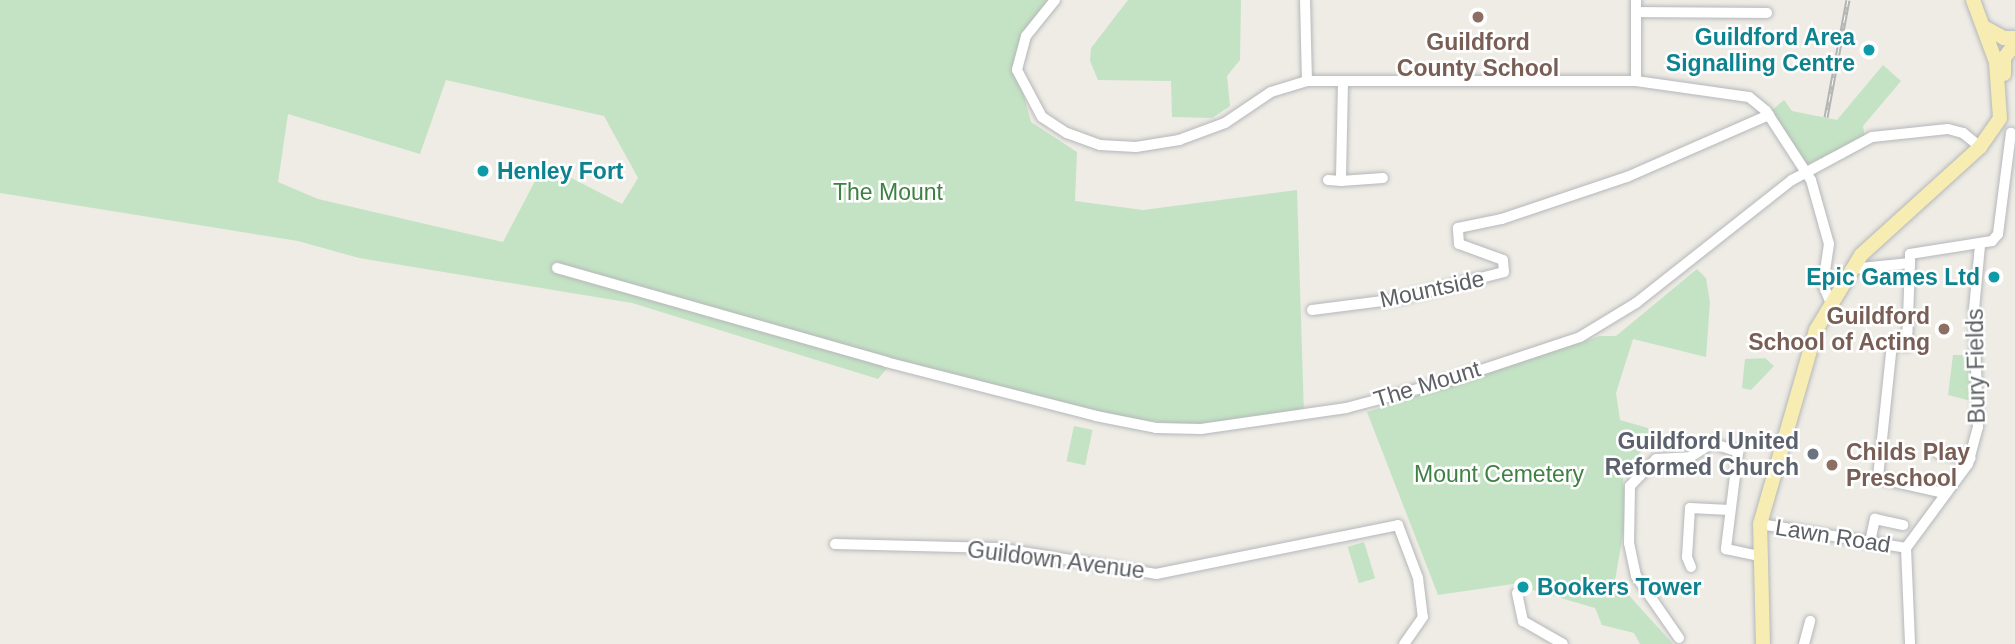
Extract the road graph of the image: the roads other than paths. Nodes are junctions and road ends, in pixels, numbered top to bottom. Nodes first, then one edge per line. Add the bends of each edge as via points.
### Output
1 (1055, 0) edge
2 (1305, 0) edge
3 (1636, 0) edge
4 (1973, 0) edge
5 (1636, 12) junction
6 (1767, 13) dead end
7 (1984, 27) junction
8 (2015, 38) edge
9 (2015, 44) edge
10 (1307, 81) junction
11 (1636, 81) junction
12 (1343, 82) junction
13 (1769, 115) junction
14 (1998, 124) junction
15 (2013, 133) edge
16 (1980, 147) junction
17 (1804, 172) junction
18 (1382, 178) dead end
19 (1328, 180) dead end
20 (1341, 181) junction
21 (1980, 246) junction
22 (1910, 258) junction
23 (557, 268) dead end
24 (1851, 269) junction
25 (1830, 301) junction
26 (1312, 310) dead end
27 (1938, 453) dead end
28 (1970, 458) junction
29 (1944, 494) junction
30 (1730, 510) junction
31 (1760, 524) junction
32 (1903, 525) dead end
33 (1870, 542) junction
34 (835, 544) dead end
35 (1906, 548) junction
36 (1758, 556) junction
37 (1691, 567) dead end
38 (1517, 593) dead end
39 (1811, 621) dead end
40 (1679, 638) dead end
41 (1404, 644) edge
42 (1563, 644) edge
43 (1763, 644) edge
44 (1804, 644) edge
45 (1910, 644) edge

1 - 10 street via 1026,36 1017,70 1042,117 1067,133 1100,145 1136,147 1179,140 1225,123 1271,92
2 - 10 street
3 - 5 street
4 - 7 main road
5 - 6 street
5 - 11 street
7 - 8 main road via 2004,38
7 - 14 main road via 1998,68
9 - 14 main road via 2004,58 2005,101
10 - 12 street
11 - 12 street
11 - 13 street via 1749,97
12 - 20 street
13 - 17 street
13 - 26 street, Mountside via 1627,177 1502,219 1458,228 1459,244 1503,260 1504,272 1410,296
14 - 15 street
14 - 16 main road
15 - 21 street via 1998,234
16 - 17 street, The Mount via 1954,130 1892,132 1872,137
16 - 24 main road via 1874,242
17 - 23 street, The Mount via 1636,303 1580,337 1434,385 1346,408 1201,429 1156,428 1083,413
17 - 25 street via 1811,180 1829,244 1823,284
18 - 20 street
19 - 20 street
21 - 22 street
21 - 28 street, Bury Fields via 1974,309 1979,427
22 - 24 street
22 - 29 street via 1907,346 1892,344 1878,478
24 - 25 main road
25 - 31 main road via 1816,330 1784,431
27 - 28 street
28 - 29 street, Bury Fields
29 - 35 street, Bury Fields
30 - 36 street via 1726,550
30 - 37 street via 1690,508
30 - 40 street via 1738,452 1712,443 1690,457 1656,459 1630,486 1629,543 1636,576
31 - 33 street, Lawn Road
31 - 36 main road
32 - 33 street via 1875,519
33 - 35 street, Lawn Road
34 - 41 street, Guildown Avenue via 998,548 1156,574 1398,525 1418,578 1423,617
35 - 45 street
36 - 43 main road
38 - 42 street via 1523,621
39 - 44 street

